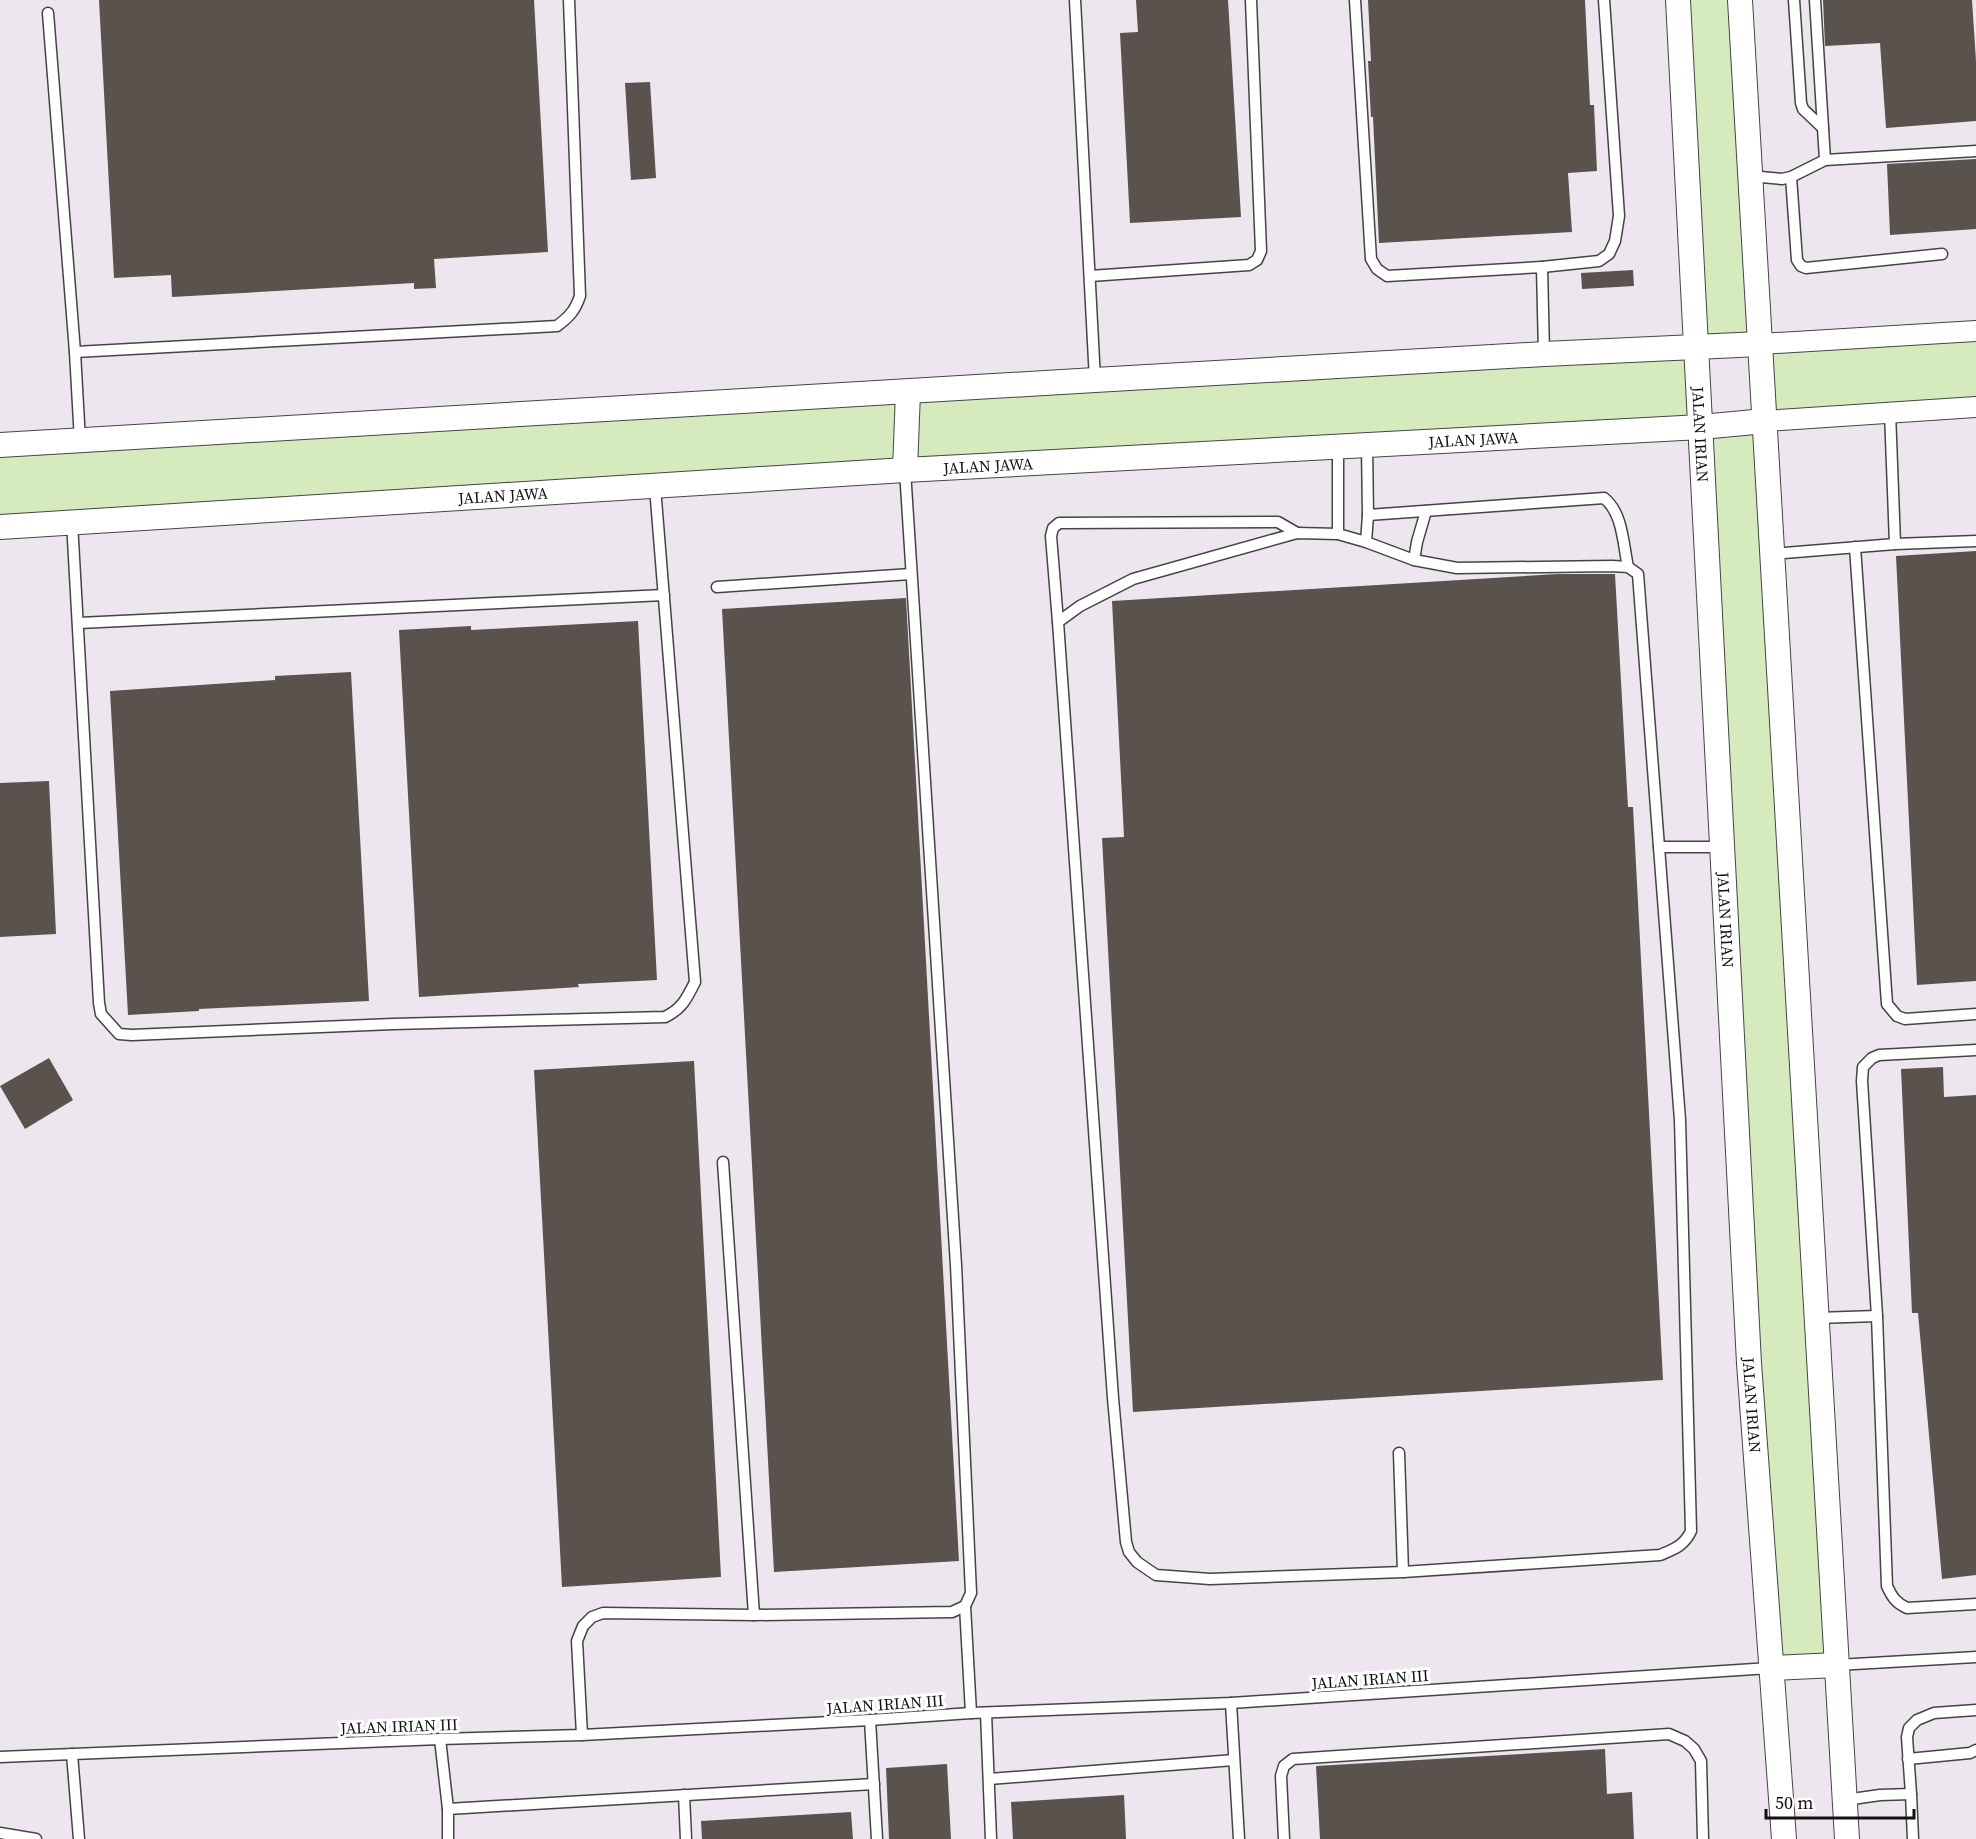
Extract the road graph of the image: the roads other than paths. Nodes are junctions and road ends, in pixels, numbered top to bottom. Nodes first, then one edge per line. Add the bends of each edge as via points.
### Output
1 (569, 0) edge
2 (1075, 0) edge
3 (1251, 0) edge
4 (1355, 0) edge
5 (1604, 0) edge
6 (1678, 0) edge
7 (1740, 0) edge
8 (1794, 0) edge
9 (1815, 0) edge
10 (48, 13) dead end
11 (1822, 128) junction
12 (1976, 151) edge
13 (1825, 160) junction
14 (1750, 176) junction
15 (1791, 177) junction
16 (1942, 254) dead end
17 (1542, 267) junction
18 (1090, 276) junction
19 (1976, 331) edge
20 (1760, 344) junction
21 (1697, 347) junction
22 (75, 352) junction
23 (1544, 354) junction
24 (1095, 380) junction
25 (908, 392) junction
26 (1976, 407) edge
27 (1890, 412) junction
28 (1765, 421) junction
29 (1701, 427) junction
30 (80, 442) junction
31 (1367, 445) junction
32 (0, 446) edge
33 (1338, 447) junction
34 (905, 471) junction
35 (655, 487) junction
36 (1426, 511) junction
37 (1368, 515) junction
38 (72, 522) junction
39 (0, 527) edge
40 (1298, 534) junction
41 (1338, 534) junction
42 (1976, 540) edge
43 (1366, 542) junction
44 (1895, 544) junction
45 (1855, 547) junction
46 (1772, 554) junction
47 (1414, 560) junction
48 (1628, 567) junction
49 (911, 574) junction
50 (717, 587) dead end
51 (664, 595) junction
52 (1058, 622) junction
53 (79, 623) junction
54 (1659, 847) junction
55 (1724, 847) junction
56 (1976, 1014) edge
57 (1976, 1050) edge
58 (723, 1162) dead end
59 (1877, 1316) junction
60 (1817, 1318) junction
61 (1399, 1453) dead end
62 (1403, 1572) junction
63 (1976, 1604) edge
64 (965, 1606) junction
65 (754, 1615) junction
66 (1976, 1657) edge
67 (1837, 1665) junction
68 (1770, 1668) junction
69 (1231, 1703) junction
70 (1976, 1710) edge
71 (971, 1713) junction
72 (986, 1713) junction
73 (870, 1720) junction
74 (582, 1735) junction
75 (440, 1739) junction
76 (1976, 1750) edge
77 (72, 1754) junction
78 (0, 1757) edge
79 (1908, 1759) junction
80 (1234, 1760) junction
81 (989, 1779) junction
82 (873, 1784) junction
83 (1911, 1794) junction
84 (684, 1795) junction
85 (1845, 1800) junction
86 (448, 1809) junction
87 (0, 1833) edge
88 (36, 1839) edge
89 (79, 1839) edge
90 (448, 1839) edge
91 (686, 1839) edge
92 (877, 1839) edge
93 (991, 1839) edge
94 (1239, 1839) edge
95 (1284, 1839) edge
96 (1703, 1839) edge
97 (1784, 1839) edge
98 (1847, 1839) edge
99 (1913, 1839) edge

1 - 22 lane via 580,296 569,318 557,326
2 - 18 lane
3 - 18 lane via 1261,251 1257,260 1249,265
4 - 17 lane via 1371,259 1377,269 1387,276
5 - 17 lane via 1619,216 1615,242 1609,254 1599,261
6 - 21 street, JALAN IRIAN
7 - 14 street
8 - 11 lane via 1801,103
9 - 11 lane
10 - 22 lane
11 - 13 lane
12 - 13 lane
13 - 15 lane
14 - 15 lane
14 - 20 street
15 - 16 lane via 1797,260 1801,266
17 - 23 lane
18 - 24 lane
19 - 20 street
20 - 21 street
20 - 28 street
21 - 23 street
21 - 29 street, JALAN IRIAN
22 - 30 lane
23 - 24 street
24 - 25 street
25 - 30 street
25 - 34 street
26 - 27 street, JALAN JAWA
27 - 28 street, JALAN JAWA
27 - 44 lane
28 - 29 street, JALAN JAWA
28 - 46 street
29 - 31 street, JALAN JAWA
29 - 55 street, JALAN IRIAN
30 - 32 street
31 - 33 street, JALAN JAWA
31 - 37 lane
33 - 34 street, JALAN JAWA
33 - 41 lane
34 - 35 street, JALAN JAWA
34 - 49 lane
35 - 38 street, JALAN JAWA
35 - 51 lane
36 - 37 lane
36 - 47 lane
36 - 48 lane via 1604,498 1617,513
37 - 43 lane
38 - 39 street, JALAN JAWA
38 - 53 lane
40 - 41 lane
40 - 52 lane via 1133,579
40 - 52 lane via 1278,522 1059,524 1051,536
41 - 43 lane
42 - 44 lane
43 - 47 lane
44 - 45 lane
45 - 46 lane
45 - 56 lane via 1887,1004 1897,1016 1905,1018
46 - 60 street
47 - 48 lane via 1457,568
48 - 54 lane via 1638,574
49 - 50 lane
49 - 64 lane via 956,1265 971,1593
51 - 53 lane
51 - 53 lane via 695,982 685,1003 665,1017 119,1034 101,1014 99,1003
52 - 62 lane via 1113,1398 1129,1552 1137,1563 1156,1575 1210,1579
54 - 55 lane
54 - 62 lane via 1680,1120 1691,1531 1677,1548 1660,1555
55 - 68 street, JALAN IRIAN via 1749,1363
57 - 59 lane via 1879,1055 1863,1067
58 - 65 lane
59 - 60 lane
59 - 63 lane via 1887,1586 1894,1599 1907,1608
60 - 67 street
61 - 62 lane
64 - 65 lane via 952,1612
64 - 71 lane
65 - 74 lane via 603,1613 592,1617 582,1626 577,1641
66 - 67 lane
67 - 68 street
67 - 85 street
68 - 69 lane, JALAN IRIAN III
68 - 97 street, JALAN IRIAN
69 - 72 lane, JALAN IRIAN III
69 - 80 lane
70 - 79 lane via 1934,1713 1917,1719 1909,1728
71 - 72 lane, JALAN IRIAN III
71 - 73 lane, JALAN IRIAN III
72 - 81 lane
73 - 74 lane, JALAN IRIAN III
73 - 82 lane
74 - 75 lane, JALAN IRIAN III
75 - 77 lane, JALAN IRIAN III
75 - 86 lane
76 - 79 lane
77 - 78 lane, JALAN IRIAN III
77 - 89 lane
79 - 83 lane
80 - 81 lane
80 - 94 lane
81 - 93 lane
82 - 84 lane
82 - 92 lane
83 - 85 lane
83 - 99 lane
84 - 86 lane
84 - 91 lane
85 - 98 street
86 - 90 lane
87 - 88 lane
95 - 96 lane via 1281,1776 1284,1766 1293,1759 1669,1734 1685,1741 1701,1761

